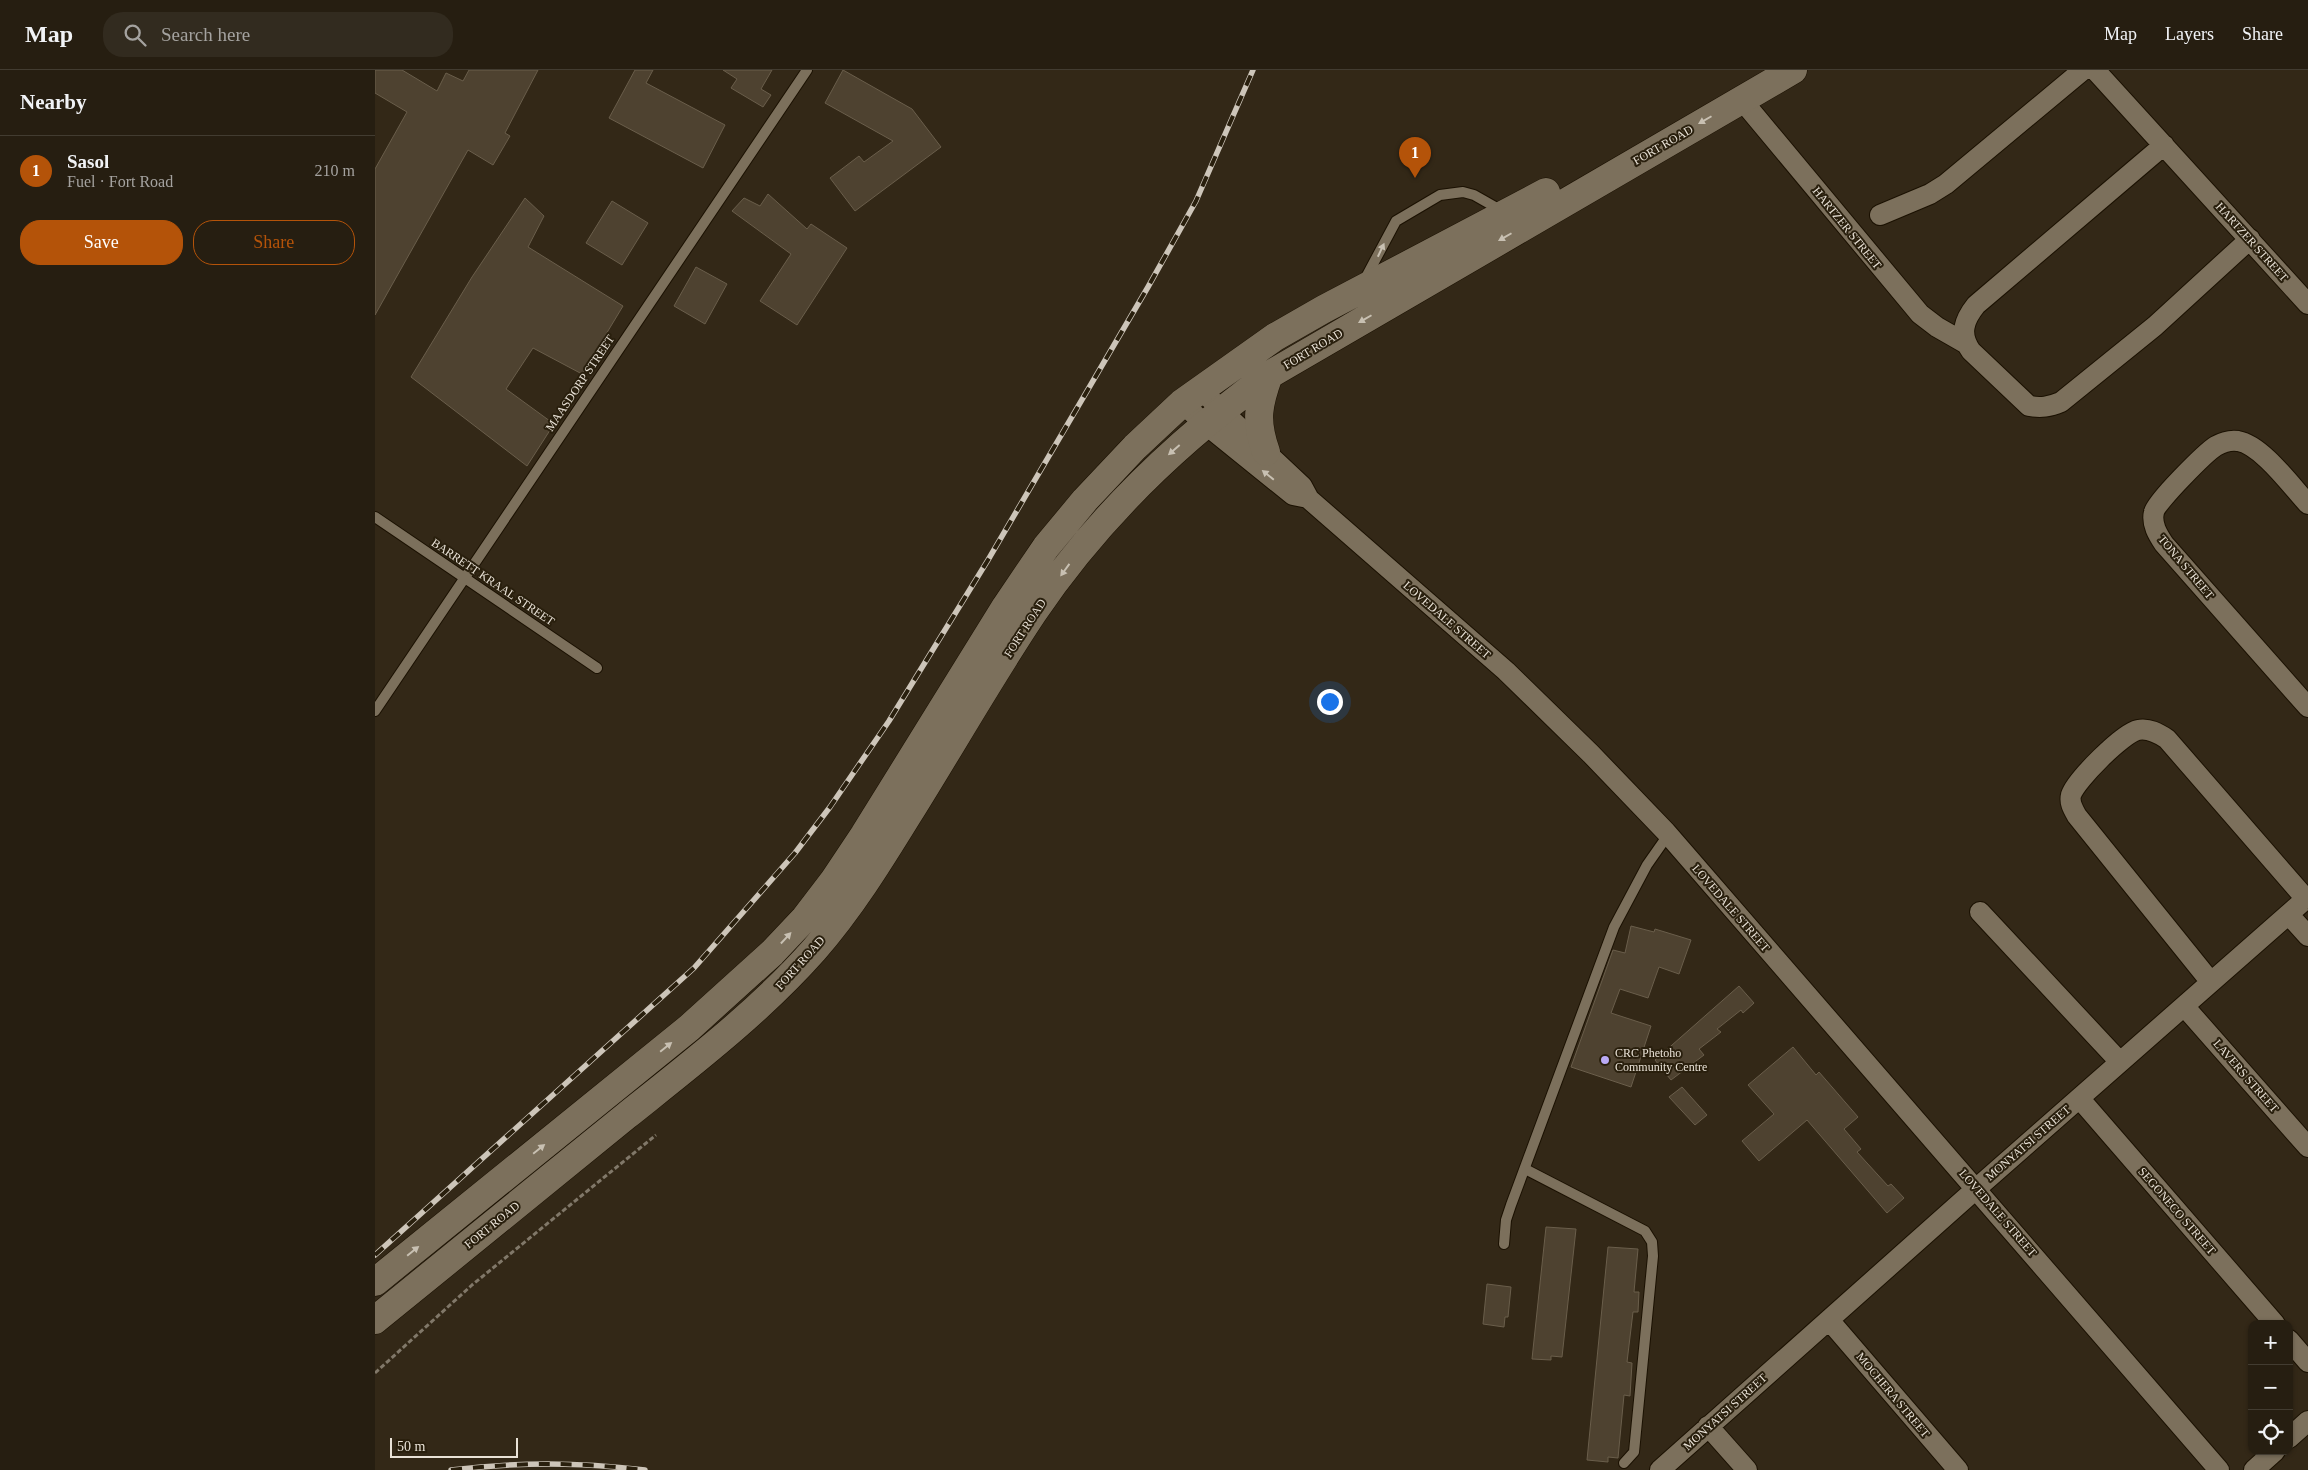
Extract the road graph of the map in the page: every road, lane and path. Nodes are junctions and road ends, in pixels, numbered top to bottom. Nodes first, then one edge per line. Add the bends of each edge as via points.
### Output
1 (807, 70) edge
2 (1757, 70) edge
3 (1793, 70) edge
4 (2083, 70) edge
5 (2095, 70) edge
6 (1741, 99) junction
7 (2164, 145) junction
8 (1507, 214) junction
9 (1880, 215) dead end
10 (2250, 239) junction
11 (1356, 292) junction
12 (2308, 304) edge
13 (1965, 343) junction
14 (1269, 375) junction
15 (1191, 395) junction
16 (1213, 417) junction
17 (1266, 452) junction
18 (1309, 499) junction
19 (2308, 504) edge
20 (375, 517) edge
21 (464, 576) junction
22 (597, 668) dead end
23 (2308, 707) edge
24 (375, 711) edge
25 (1668, 835) junction
26 (2307, 898) edge
27 (1980, 912) dead end
28 (2289, 915) junction
29 (2308, 936) edge
30 (2211, 982) junction
31 (728, 994) junction
32 (2184, 1006) junction
33 (746, 1018) junction
34 (2120, 1062) junction
35 (2080, 1099) junction
36 (656, 1135) dead end
37 (2308, 1147) edge
38 (1525, 1170) junction
39 (1977, 1188) junction
40 (1504, 1244) dead end
41 (375, 1282) edge
42 (375, 1320) edge
43 (1829, 1320) junction
44 (2272, 1320) edge
45 (2293, 1345) edge
46 (2308, 1362) edge
47 (375, 1373) edge
48 (2308, 1421) edge
49 (1708, 1426) junction
50 (2293, 1434) edge
51 (2271, 1455) edge
52 (1624, 1463) dead end
53 (1660, 1470) edge
54 (1747, 1470) edge
55 (1958, 1470) edge
56 (2219, 1470) edge
57 (2254, 1470) edge

1 - 21 lane, MAASDORP STREET
2 - 8 main road, FORT ROAD
3 - 6 main road, FORT ROAD
4 - 9 street via 1946,184
5 - 7 street, HARTZER STREET
6 - 13 street, HARTZER STREET via 1920,314
6 -> 14 main road, FORT ROAD
7 - 10 street, HARTZER STREET
7 - 13 street via 1976,305 1964,325
8 - 11 main road, FORT ROAD
11 -> 8 lane via 1396,221 1440,195 1463,192
10 - 12 street, HARTZER STREET
10 - 13 street, HARTZER STREET via 2155,326 2061,402 2040,408 2029,406
11 - 15 main road, FORT ROAD via 1275,337
14 - 16 main road, FORT ROAD
14 - 17 main road via 1260,399 1258,418
15 - 16 street, LOVEDALE STREET
31 -> 15 main road, FORT ROAD via 805,918 834,880 1046,547 1135,447
16 - 17 street, LOVEDALE STREET
18 -> 16 street via 1293,495
16 -> 33 main road, FORT ROAD via 1161,462 1072,560 1033,613 885,853 845,911 814,950
17 - 18 street, LOVEDALE STREET via 1302,486
18 - 25 street, LOVEDALE STREET via 1506,671
19 - 23 street, TONA STREET via 2260,452 2239,441 2228,441 2215,446 2162,498 2154,512 2154,523 2164,544
20 - 21 lane, BARRETT KRAAL STREET
21 - 22 lane, BARRETT KRAAL STREET
21 - 24 lane, MAASDORP STREET
25 - 38 lane via 1647,865 1614,927
25 - 39 street, LOVEDALE STREET
26 - 28 street, MONYATSI STREET
26 - 30 street via 2167,739 2151,730 2127,734 2078,783 2071,795 2071,805
27 - 34 street
28 - 29 street
28 - 30 street, MONYATSI STREET
30 - 32 street, MONYATSI STREET
31 - 33 main road
41 -> 31 main road, FORT ROAD
32 - 34 street, MONYATSI STREET
32 - 37 street, LAVERS STREET
33 - 42 main road, FORT ROAD
34 - 35 street, MONYATSI STREET
35 - 39 street, MONYATSI STREET
35 - 44 street, SEGONECO STREET
36 - 47 path via 472,1285
38 - 40 lane via 1507,1220
38 - 52 lane via 1645,1231 1652,1242 1634,1452
39 - 43 street, MONYATSI STREET
39 - 56 street, LOVEDALE STREET
43 - 49 street, MONYATSI STREET
43 - 55 street, MOCHERA STREET
45 - 46 street
48 - 50 street
49 - 53 street, MONYATSI STREET
49 - 54 street
51 - 57 street

